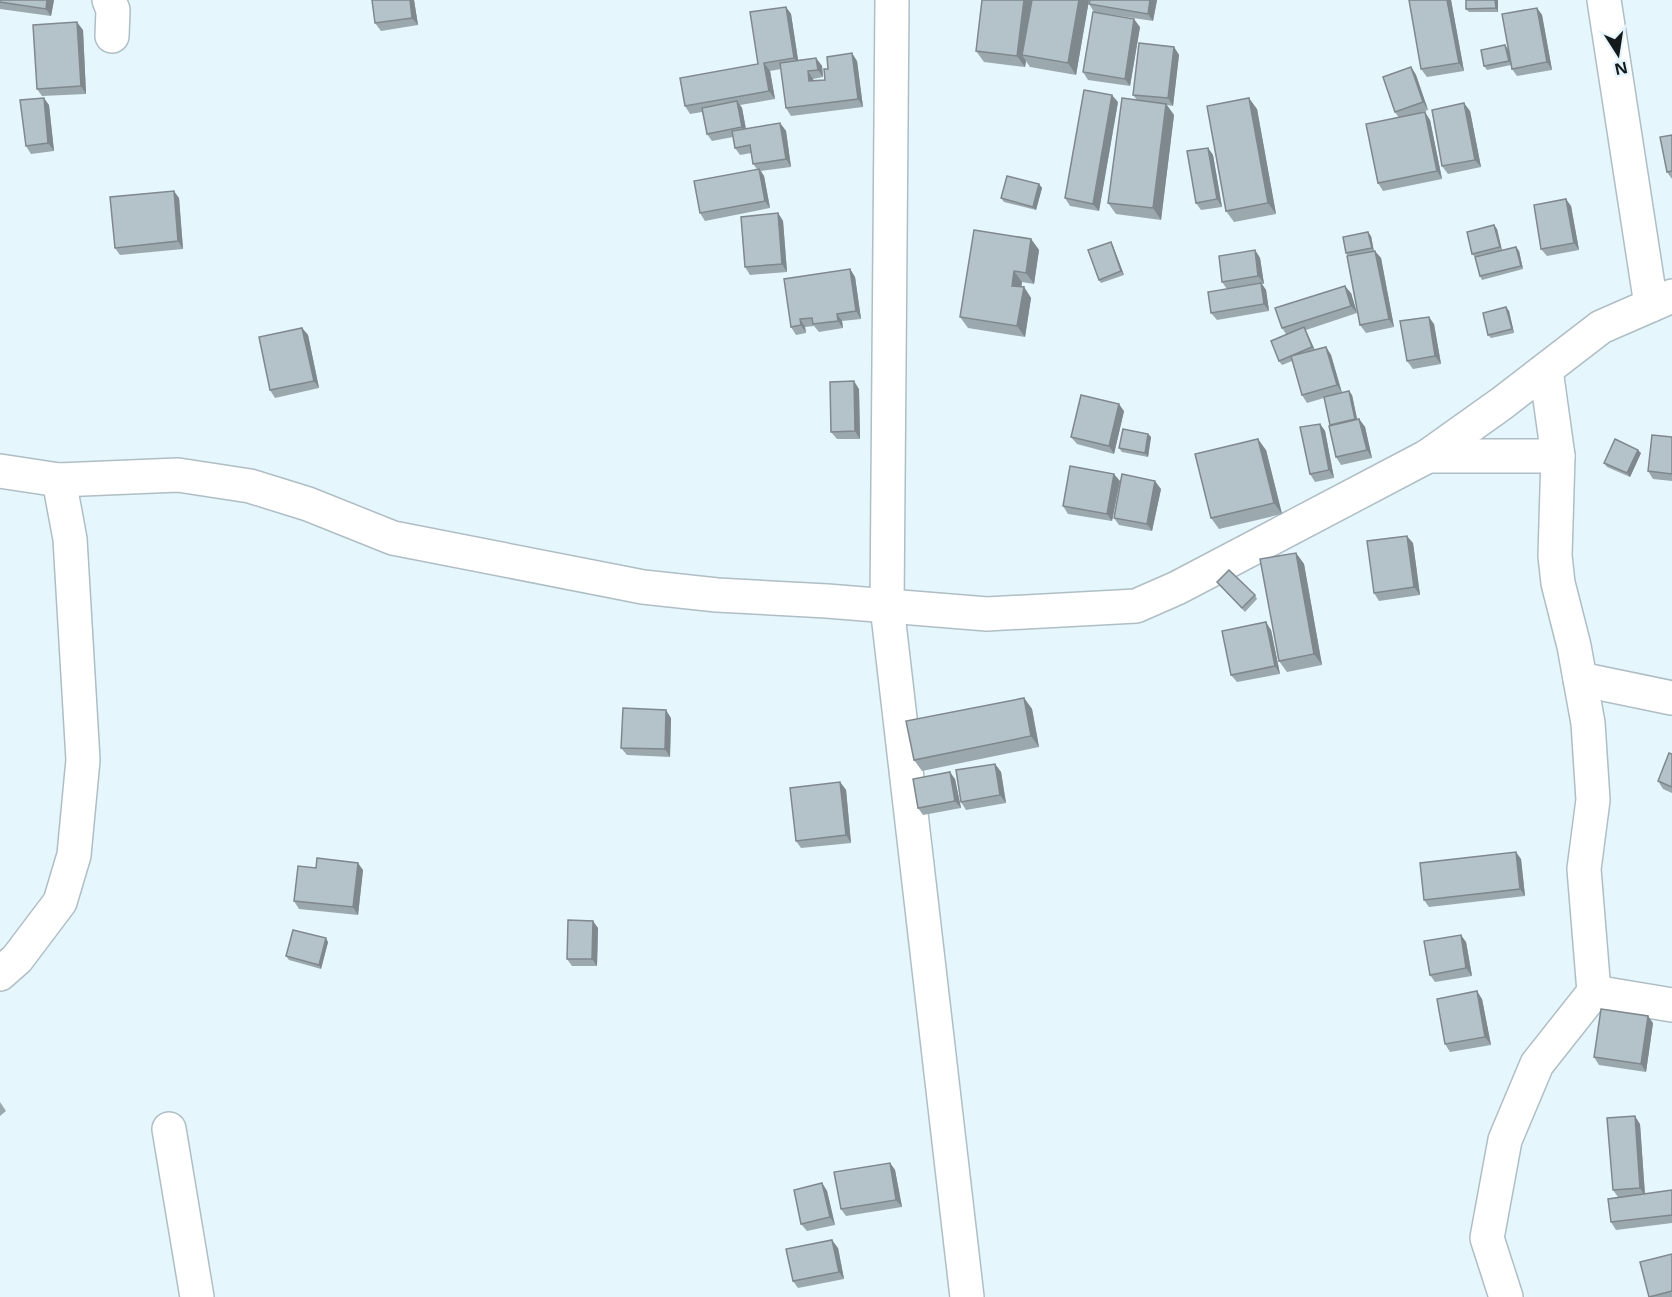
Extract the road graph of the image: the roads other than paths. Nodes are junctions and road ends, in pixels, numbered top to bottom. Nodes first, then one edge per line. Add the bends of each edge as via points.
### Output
1 (109, 0) edge
2 (892, 0) edge
3 (1604, 0) edge
4 (112, 36) dead end
5 (1661, 301) edge
6 (1546, 370) junction
7 (1428, 456) junction
8 (1558, 456) junction
9 (0, 471) edge
10 (59, 480) junction
11 (887, 606) junction
12 (1580, 679) junction
13 (1672, 698) edge
14 (0, 974) edge
15 (1594, 992) junction
16 (1672, 1005) edge
17 (169, 1129) dead end
18 (197, 1297) edge
19 (967, 1297) edge
20 (1506, 1297) edge

1 - 4 street via 113,10
2 - 11 street
3 - 5 street
5 - 6 street via 1601,327
6 - 7 street
6 - 8 street
7 - 8 street
7 - 11 street via 1136,606 987,614
8 - 12 street via 1558,583
9 - 10 street
10 - 11 street via 178,475 250,486 393,538 643,587
10 - 14 street via 70,539 83,760 74,855 60,902 17,959
11 - 19 street
12 - 13 street
12 - 15 street via 1588,723 1593,800 1584,869
15 - 16 street
15 - 20 street via 1537,1064 1505,1140 1487,1238
17 - 18 street

